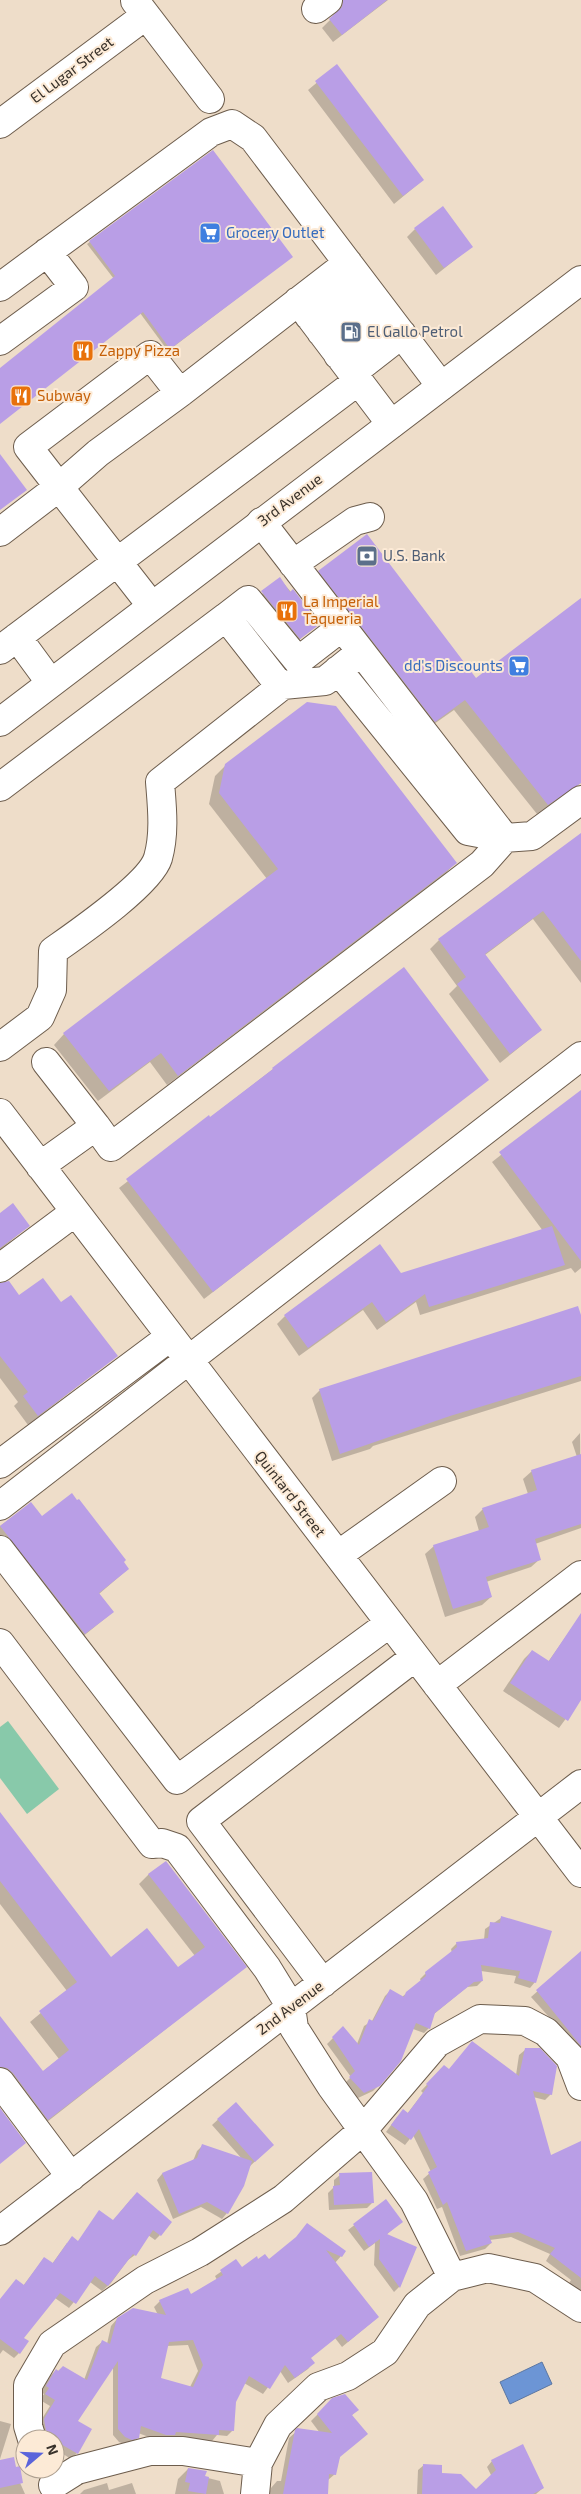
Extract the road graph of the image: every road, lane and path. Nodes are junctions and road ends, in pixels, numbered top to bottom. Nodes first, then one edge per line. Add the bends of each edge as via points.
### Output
1 (140, 8) edge
2 (210, 99) dead end
3 (0, 124) edge
4 (47, 252) junction
5 (360, 279) junction
6 (581, 280) edge
7 (0, 287) edge
8 (309, 317) junction
9 (400, 332) junction
10 (0, 341) edge
11 (352, 373) junction
12 (442, 386) junction
13 (180, 393) junction
14 (391, 424) junction
15 (59, 487) junction
16 (370, 517) dead end
17 (261, 522) junction
18 (0, 532) edge
19 (116, 562) junction
20 (293, 564) junction
21 (151, 606) junction
22 (226, 617) junction
23 (342, 627) junction
24 (8, 643) edge
25 (361, 652) junction
26 (338, 670) junction
27 (50, 682) junction
28 (280, 686) junction
29 (0, 722) edge
30 (0, 788) edge
31 (581, 800) edge
32 (505, 838) junction
33 (4, 1036) edge
34 (581, 1056) edge
35 (46, 1062) dead end
36 (0, 1113) edge
37 (96, 1126) junction
38 (40, 1166) junction
39 (79, 1217) junction
40 (6, 1272) edge
41 (170, 1337) junction
42 (187, 1361) junction
43 (0, 1464) edge
44 (442, 1481) dead end
45 (0, 1506) edge
46 (0, 1550) edge
47 (338, 1555) junction
48 (581, 1575) edge
49 (390, 1623) junction
50 (0, 1643) edge
51 (415, 1657) junction
52 (437, 1685) junction
53 (581, 1784) edge
54 (538, 1817) junction
55 (581, 1873) edge
56 (323, 1983) junction
57 (291, 2007) junction
58 (0, 2082) edge
59 (581, 2086) edge
60 (362, 2131) junction
61 (71, 2176) junction
62 (0, 2231) edge
63 (452, 2278) junction
64 (581, 2308) edge
65 (29, 2429) edge
66 (258, 2464) junction
67 (51, 2483) edge
68 (255, 2494) edge

1 - 2 street
1 - 3 street, El Lugar Street
4 - 5 street via 210,132 232,124 253,138
4 - 7 street
4 - 10 street via 74,287
5 - 8 street
5 - 8 street
5 - 9 street
6 - 12 street, 3rd Avenue
8 - 11 street
8 - 13 street
9 - 11 street
9 - 11 street
9 - 12 street
11 - 14 street
11 - 19 street
12 - 14 street, 3rd Avenue
13 - 15 street via 98,453
13 - 15 street via 150,355 28,447
14 - 17 street, 3rd Avenue
15 - 18 street
15 - 19 street
16 - 20 street via 355,521
17 - 20 street
17 - 21 street, 3rd Avenue
19 - 21 street
19 - 24 street
20 - 23 street
21 - 27 street, 3rd Avenue
22 - 23 street via 248,600 298,661
22 - 28 street
22 - 30 street
23 - 25 street
24 - 27 street
25 - 26 street
25 - 32 street
26 - 28 street via 325,681
26 - 32 street via 468,831
27 - 29 street, 3rd Avenue
28 - 33 street via 160,782 164,822 158,860 142,881 92,924 54,951 52,990 40,1016
31 - 32 street via 532,836
32 - 37 street via 482,864 111,1147
34 - 42 street
35 - 37 street
36 - 38 street, Quintard Street
37 - 38 street
38 - 39 street, Quintard Street
39 - 40 street
39 - 41 street, Quintard Street
41 - 42 street, Quintard Street
41 - 43 street
42 - 45 street
42 - 47 street, Quintard Street
44 - 47 street
46 - 49 street via 177,1780
47 - 49 street, Quintard Street
48 - 52 street
49 - 51 street, Quintard Street
50 - 57 street via 152,1844 162,1843 177,1848 267,1968
51 - 52 street, Quintard Street
51 - 56 street via 201,1821
52 - 54 street, Quintard Street
53 - 54 street, 2nd Avenue
54 - 55 street, Quintard Street
54 - 56 street, 2nd Avenue
56 - 57 street, 2nd Avenue
57 - 60 street via 294,2028
57 - 61 street, 2nd Avenue
58 - 61 street
59 - 60 street via 570,2057 546,2032 525,2021 480,2019 437,2043
60 - 63 street via 414,2201
60 - 65 street via 284,2199 200,2252 146,2280 52,2344 28,2385
61 - 62 street, 2nd Avenue
63 - 64 street via 488,2268 535,2278
63 - 66 street via 417,2305 385,2352 348,2376 318,2387 278,2425
66 - 67 street via 183,2451 150,2451 77,2470
66 - 68 street

